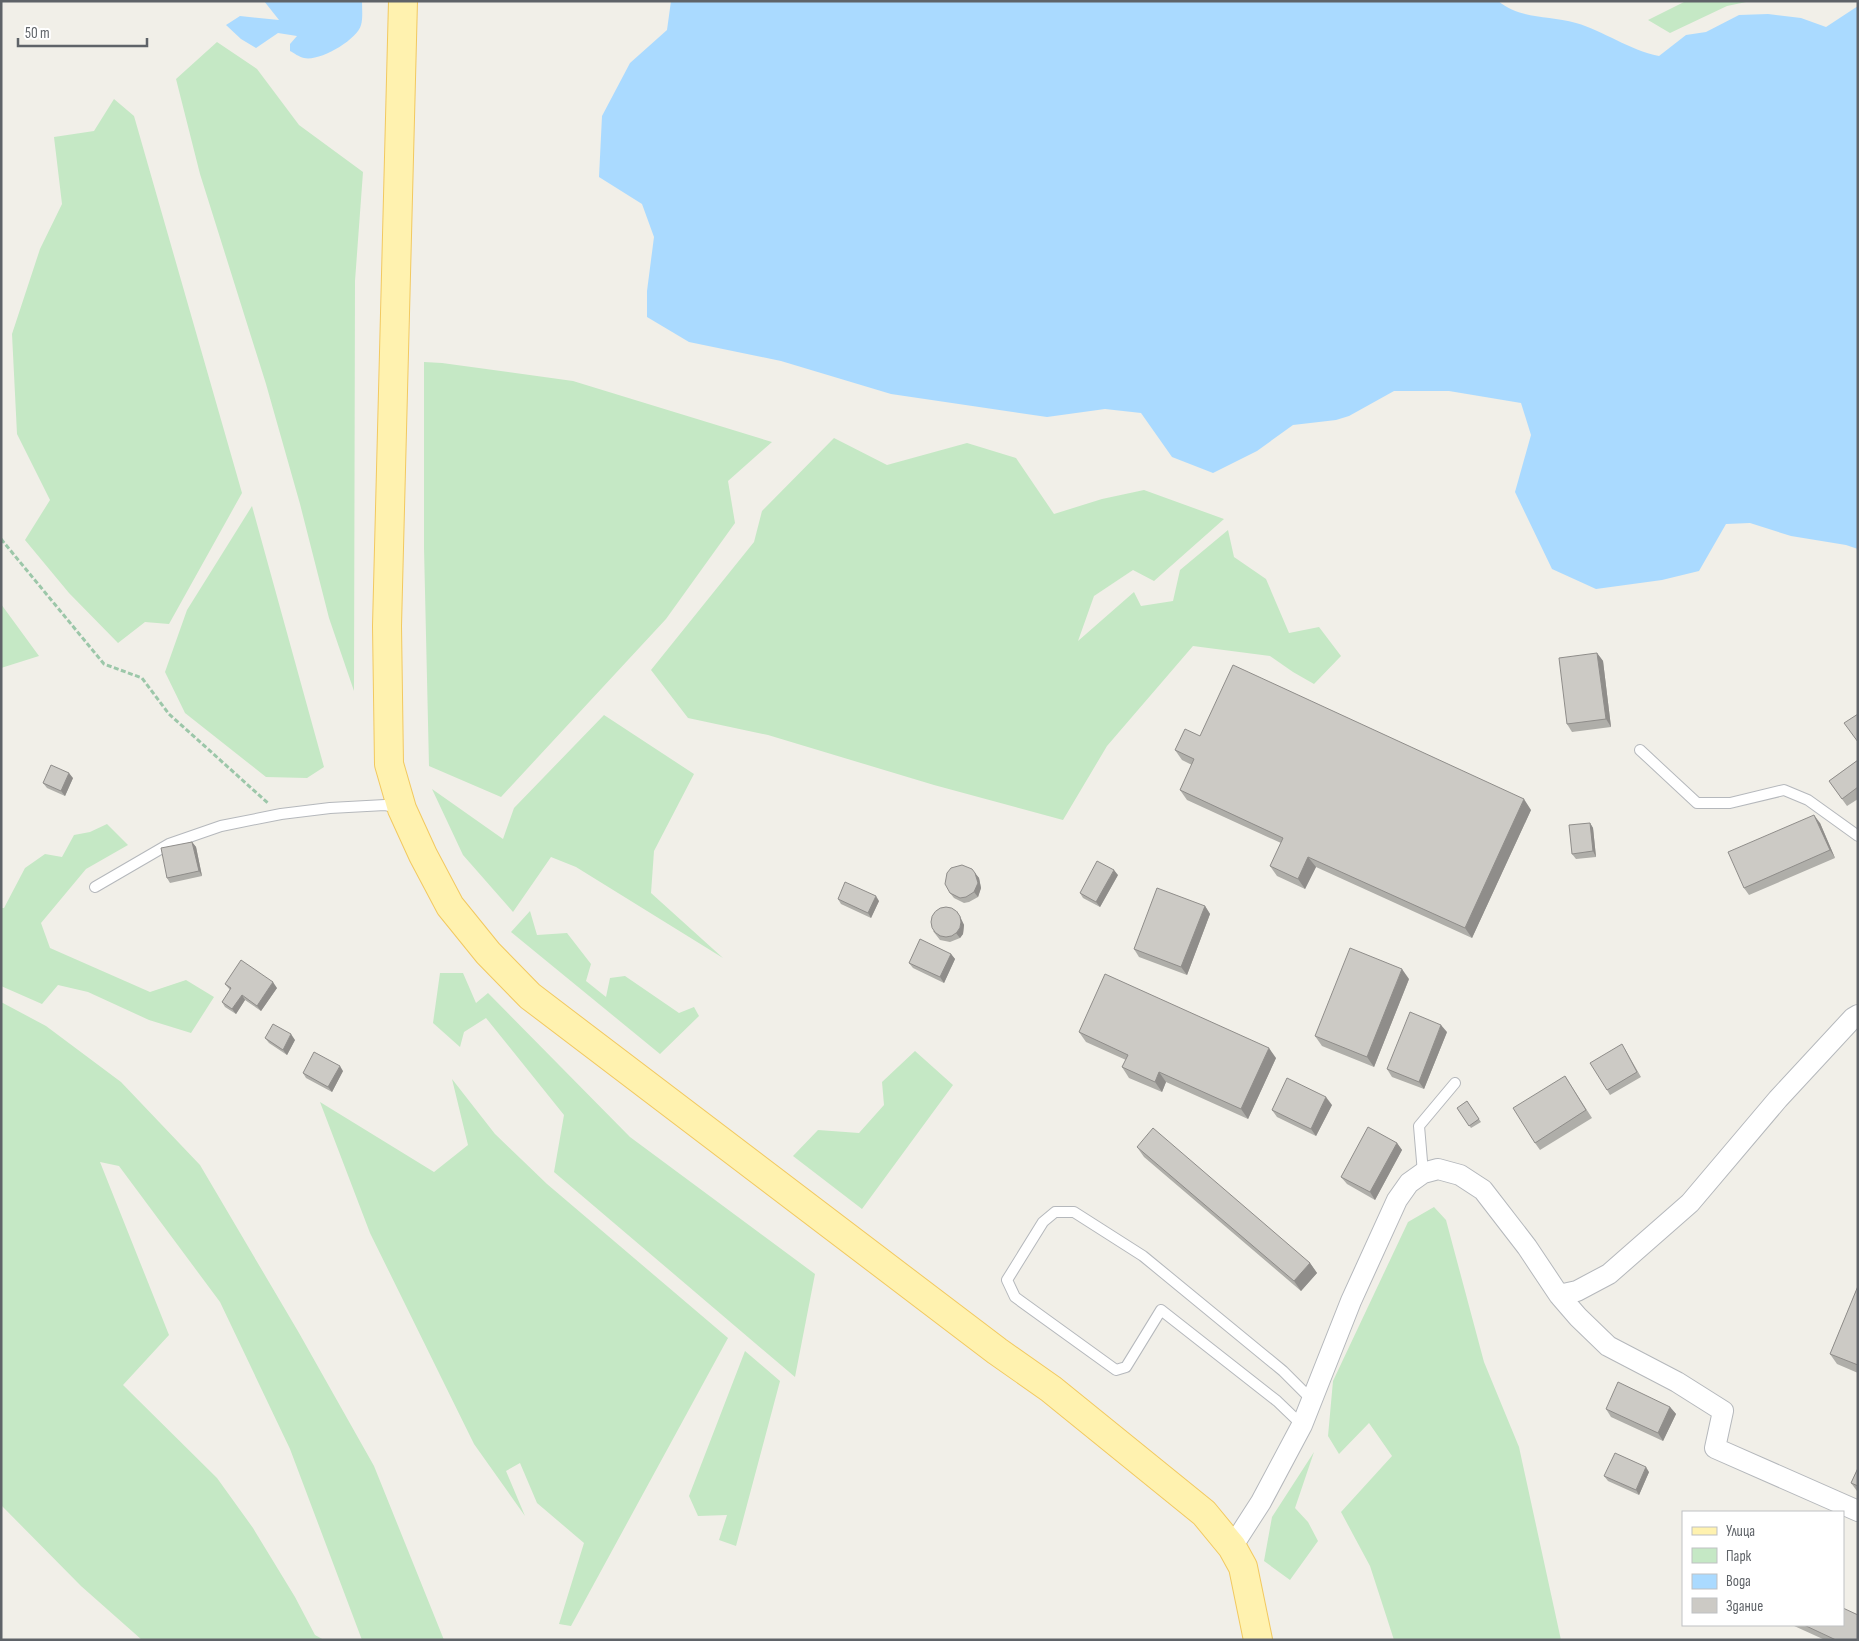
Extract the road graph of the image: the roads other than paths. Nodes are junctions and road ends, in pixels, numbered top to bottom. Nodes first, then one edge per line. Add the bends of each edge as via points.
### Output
1 (403, 1) edge
2 (1640, 750) dead end
3 (402, 808) junction
4 (1858, 836) edge
5 (95, 887) dead end
6 (1858, 1015) edge
7 (1455, 1083) dead end
8 (1423, 1173) junction
9 (1559, 1295) junction
10 (1313, 1401) junction
11 (1302, 1425) junction
12 (1858, 1510) edge
13 (1232, 1547) junction
14 (1258, 1640) edge

1 - 3 main road via 387,626 389,764
2 - 4 lane via 1697,802 1730,803 1784,790 1808,800
3 - 5 lane via 330,808 221,826 169,844
3 - 13 main road via 450,906 488,953 530,996 1051,1389 1204,1513
6 - 9 street via 1778,1099 1690,1203 1609,1274 1577,1291
7 - 8 lane via 1419,1126
8 - 9 street via 1438,1169 1453,1173 1483,1190
8 - 10 street via 1409,1183 1397,1200 1351,1301
9 - 12 street via 1608,1346 1677,1382 1723,1411 1715,1448
10 - 11 street
10 - 11 lane via 1283,1371 1143,1256 1074,1212 1055,1212 1044,1222 1007,1280 1015,1297 1116,1370 1126,1367 1161,1310 1277,1401
11 - 13 street via 1261,1502
13 - 14 main road via 1243,1567

